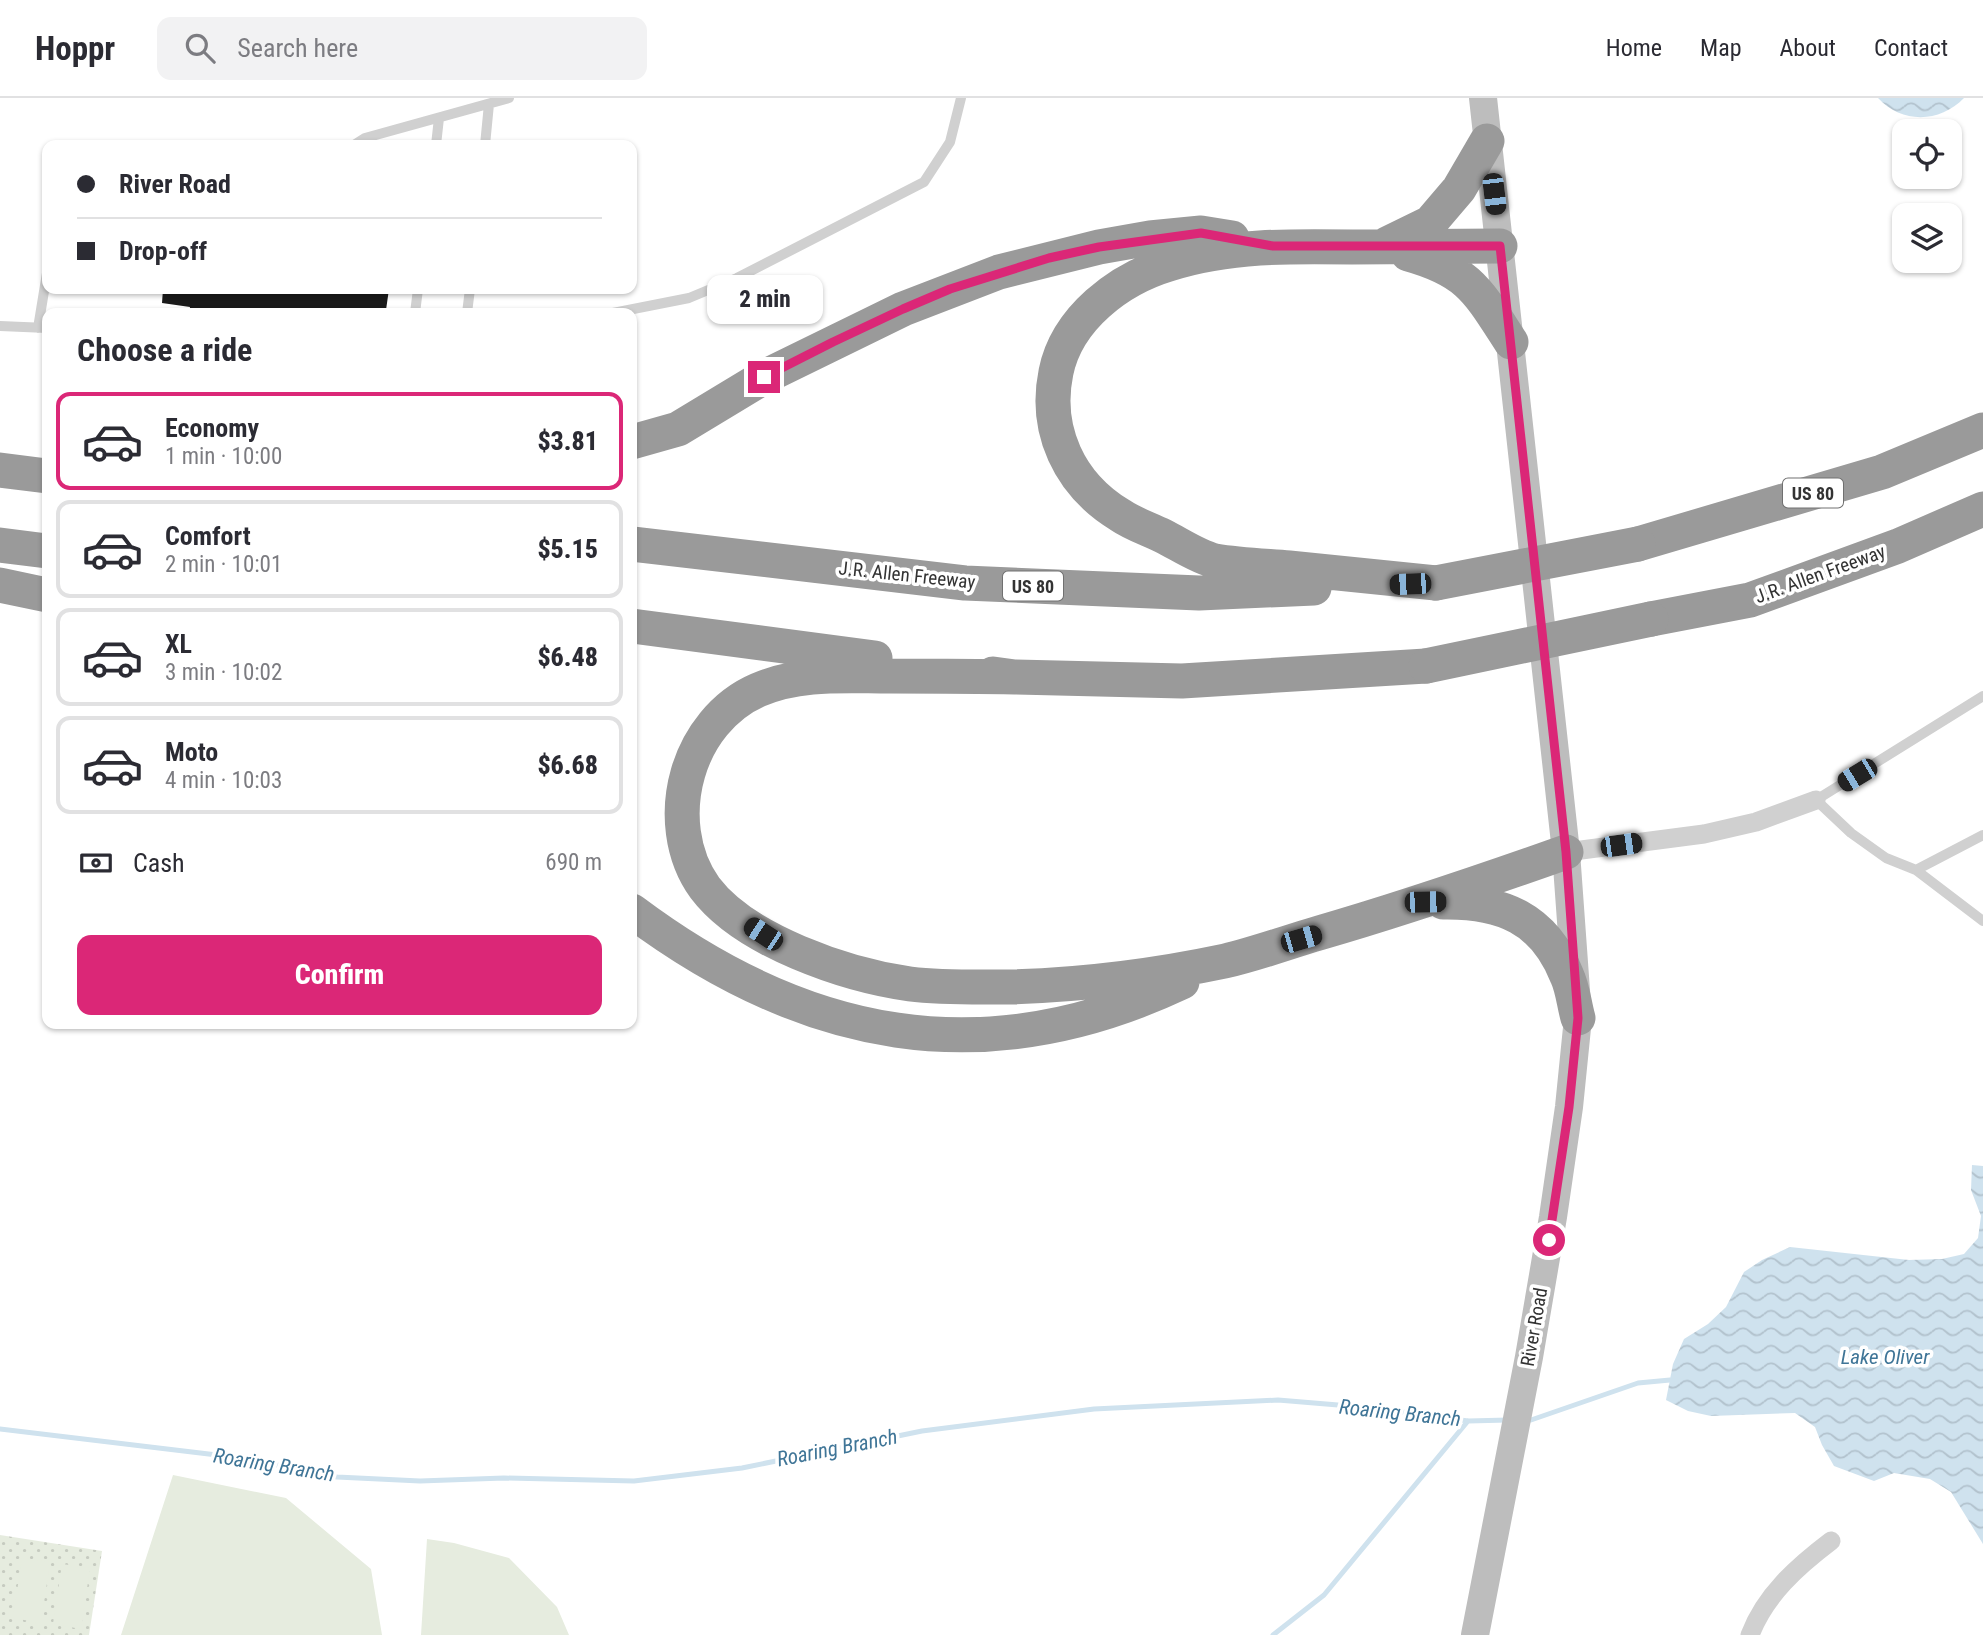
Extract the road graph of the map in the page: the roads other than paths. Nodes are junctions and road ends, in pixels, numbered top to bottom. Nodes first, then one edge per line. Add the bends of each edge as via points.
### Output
1 (509, 98) edge
2 (960, 98) edge
3 (1483, 98) edge
4 (489, 104) junction
5 (439, 118) junction
6 (362, 140) edge
7 (437, 140) edge
8 (485, 140) edge
9 (1487, 141) junction
10 (1273, 246) junction
11 (1500, 246) junction
12 (1381, 247) junction
13 (637, 308) edge
14 (0, 326) edge
15 (42, 328) edge
16 (1511, 342) junction
17 (1983, 430) edge
18 (637, 441) edge
19 (0, 463) edge
20 (42, 467) edge
21 (0, 470) edge
22 (42, 475) edge
23 (1983, 509) edge
24 (0, 545) edge
25 (637, 545) edge
26 (42, 550) edge
27 (1436, 583) junction
28 (0, 585) edge
29 (42, 594) edge
30 (637, 627) edge
31 (1015, 677) junction
32 (1983, 696) edge
33 (1816, 800) junction
34 (1983, 835) edge
35 (1566, 852) junction
36 (1916, 870) junction
37 (1425, 902) junction
38 (637, 915) edge
39 (1983, 920) edge
40 (1227, 961) junction
41 (1578, 1018) junction
42 (1831, 1541) dead end
43 (1475, 1635) edge
44 (1750, 1635) edge

1 - 4 lane
2 - 13 lane via 950,142 924,182 737,278 689,298
3 - 9 main road, River Road
4 - 5 lane
4 - 8 lane
5 - 6 lane
5 - 7 lane
9 - 11 main road, River Road
9 - 12 highway via 1459,190 1430,223
10 - 12 highway
10 - 18 highway via 1201,233 1099,247 999,272 903,309 764,377 678,429
10 - 27 highway via 1168,264 1122,286 1082,318 1057,363 1052,388 1052,414 1068,463 1082,484 1120,515 1213,560
11 - 12 highway
11 - 16 main road, River Road
12 - 16 highway via 1430,261 1463,277 1483,298
14 - 15 lane
16 - 35 main road, River Road
17 - 27 highway, US 80, bridge via 1882,472 1638,544
19 - 20 highway
21 - 22 highway
23 - 31 highway, J.R. Allen Freeway, bridge via 1898,546 1750,600 1426,666 1182,681
24 - 26 highway
25 - 27 highway, J.R. Allen Freeway / US 80 via 979,583 1199,593
28 - 29 highway
30 - 31 highway
31 - 40 highway via 808,676 759,689 736,702 702,740 684,788 684,839 704,886 721,905 786,946 834,966 909,984 1038,986 1115,980
32 - 33 lane
33 - 35 street via 1756,822 1704,834
33 - 36 lane via 1868,846
34 - 36 lane
35 - 37 highway
35 - 41 main road, River Road
36 - 39 lane
37 - 40 highway
37 - 41 highway via 1496,906 1534,926 1558,955 1569,978
38 - 40 highway via 685,949 753,987 849,1022 926,1034 977,1034 1079,1020 1151,997
41 - 43 main road, River Road via 1565,1135 1529,1357
42 - 44 street via 1777,1589 1759,1612

